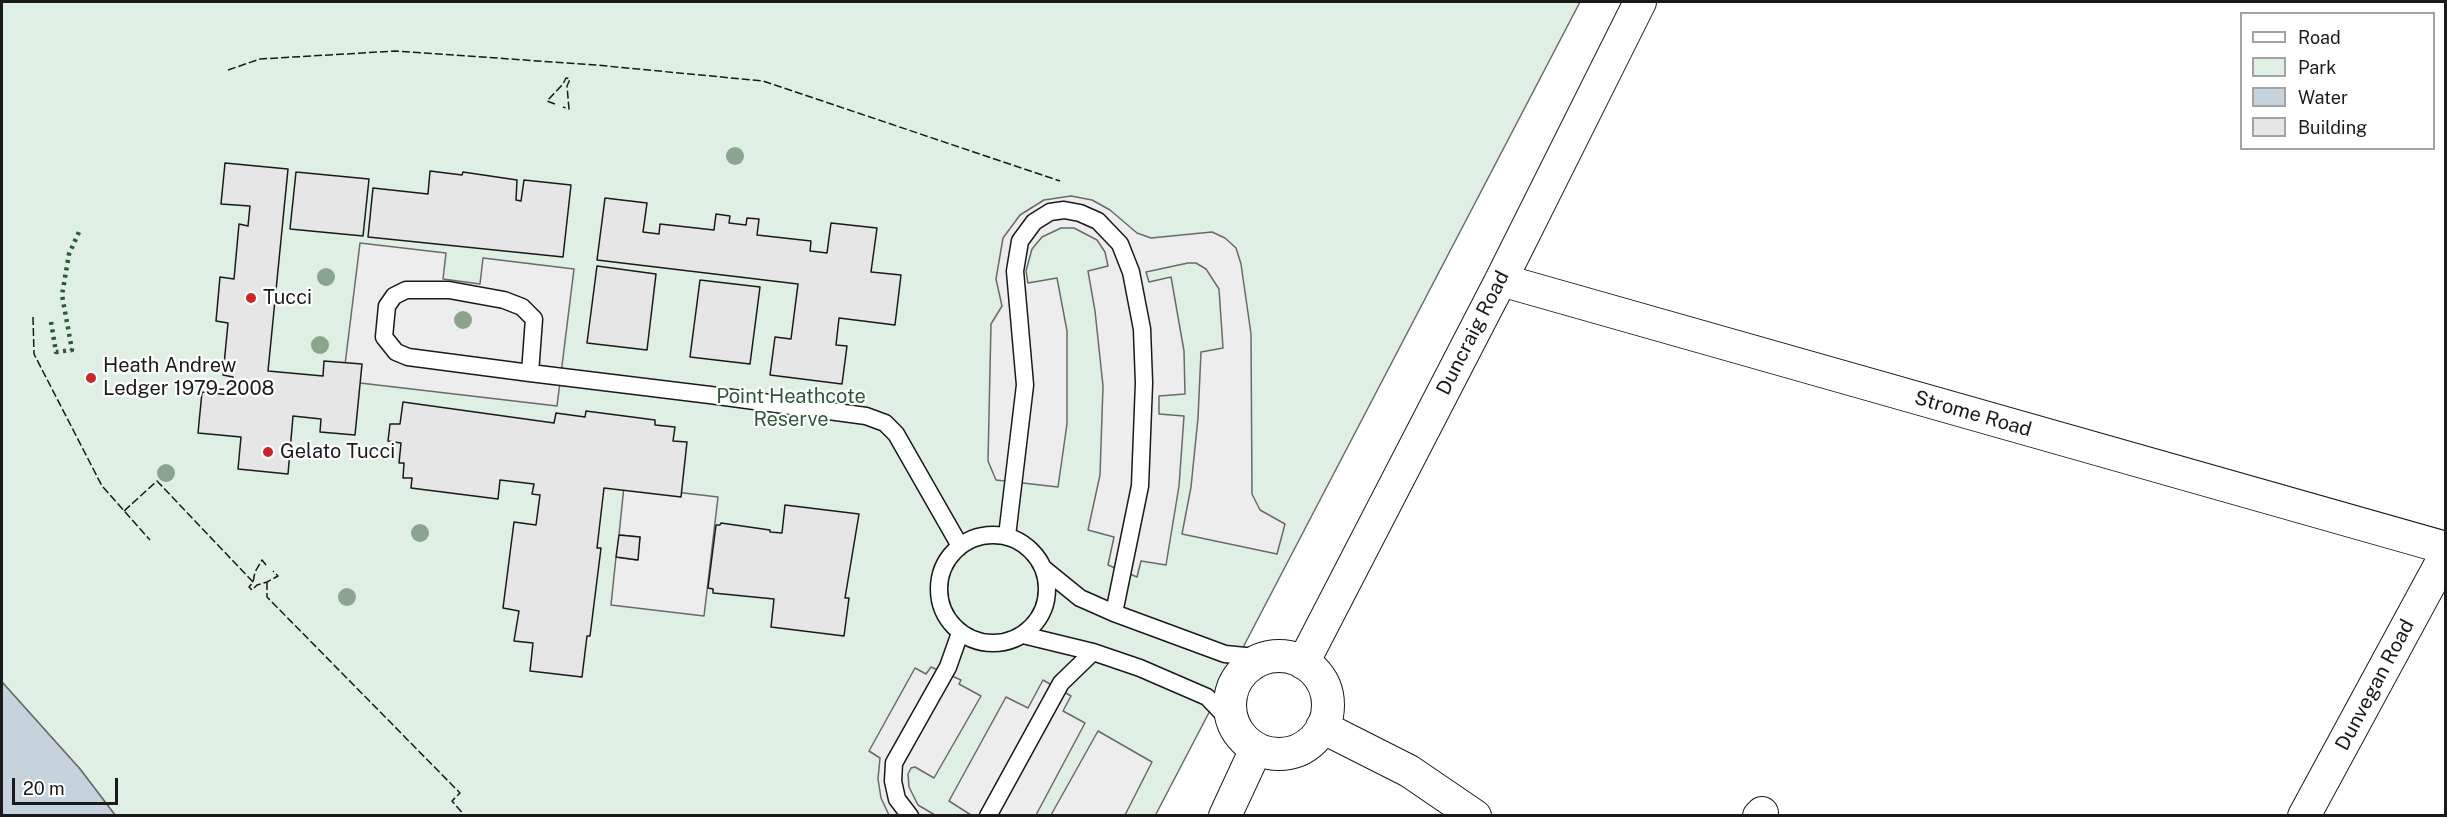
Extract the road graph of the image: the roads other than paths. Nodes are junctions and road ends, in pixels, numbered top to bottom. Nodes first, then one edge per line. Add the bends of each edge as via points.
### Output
1 (1640, 2) edge
2 (1501, 280) junction
3 (530, 373) junction
4 (1007, 536) junction
5 (960, 546) junction
6 (2445, 548) edge
7 (2445, 554) edge
8 (1043, 568) junction
9 (1114, 613) junction
10 (960, 633) junction
11 (1023, 635) junction
12 (1093, 652) junction
13 (1266, 657) junction
14 (1303, 663) junction
15 (1233, 724) junction
16 (1322, 727) junction
17 (1256, 749) junction
18 (910, 816) edge
19 (988, 816) edge
20 (1225, 816) edge
21 (1475, 816) edge
22 (2304, 816) edge

1 - 2 street, Duncraig Road
2 - 6 street, Strome Road
2 - 14 street, Duncraig Road
3 - 3 lane via 408,357 396,352 384,337 387,306 394,296 406,290 438,290 504,300 522,307 534,319
3 - 5 lane via 866,416 885,423 896,434
4 - 5 lane via 992,534
4 - 8 lane via 1023,543
4 - 9 lane via 1025,385 1015,271 1020,241 1034,222 1050,212 1080,213 1098,221 1120,244 1131,272 1142,328 1140,486
5 - 10 lane via 943,568 939,597 946,617
7 - 22 street, Dunvegan Road
8 - 9 lane via 1080,598
8 - 11 lane via 1046,605 1037,622
9 - 13 lane via 1224,654
10 - 11 lane via 991,644
10 - 18 lane via 948,667 894,763 897,799
11 - 12 lane
12 - 15 lane via 1207,697
12 - 19 lane via 1061,683
13 - 14 street via 1282,655
13 - 15 street via 1239,675 1229,707
14 - 16 street via 1313,669 1326,689 1328,706
15 - 17 street via 1242,739
16 - 17 street via 1302,748 1286,754
16 - 21 street via 1408,771
17 - 20 street

